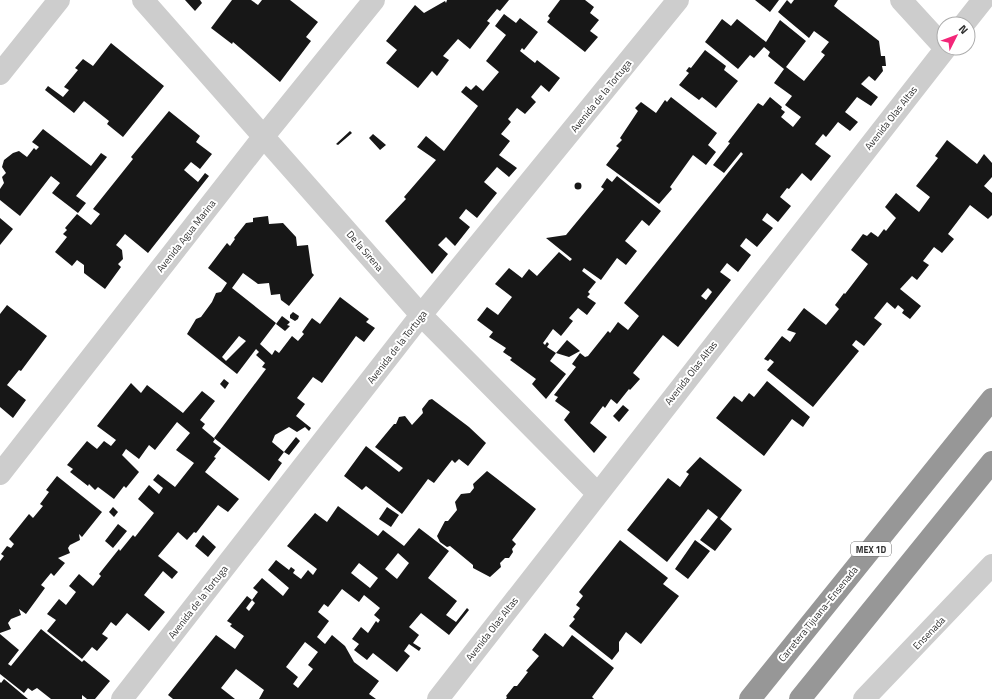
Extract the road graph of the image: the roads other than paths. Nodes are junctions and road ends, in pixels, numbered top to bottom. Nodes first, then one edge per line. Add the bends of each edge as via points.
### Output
1 (59, 0) edge
2 (142, 0) edge
3 (374, 0) edge
4 (678, 0) edge
5 (901, 0) edge
6 (936, 38) edge
7 (939, 56) edge
8 (0, 74) edge
9 (264, 136) junction
10 (421, 315) junction
11 (992, 399) edge
12 (992, 462) edge
13 (0, 474) edge
14 (597, 494) junction
15 (992, 565) edge
16 (122, 699) edge
17 (438, 699) edge
18 (750, 699) edge
19 (800, 699) edge
20 (864, 699) edge

1 - 8 street
2 - 9 street, De la Sirena
3 - 9 street, Avenida Agua Marina
4 - 10 street, Avenida de la Tortuga
5 - 6 street
7 - 14 street, Avenida Olas Altas
9 - 10 street, De la Sirena
9 - 13 street, Avenida Agua Marina
10 - 14 street, De la Sirena
10 - 16 street, Avenida de la Tortuga
11 - 18 highway, Carretera Tijuana–Ensenada / MEX 1D
12 - 19 highway
14 - 17 street, Avenida Olas Altas
15 - 20 street, Ensenada

